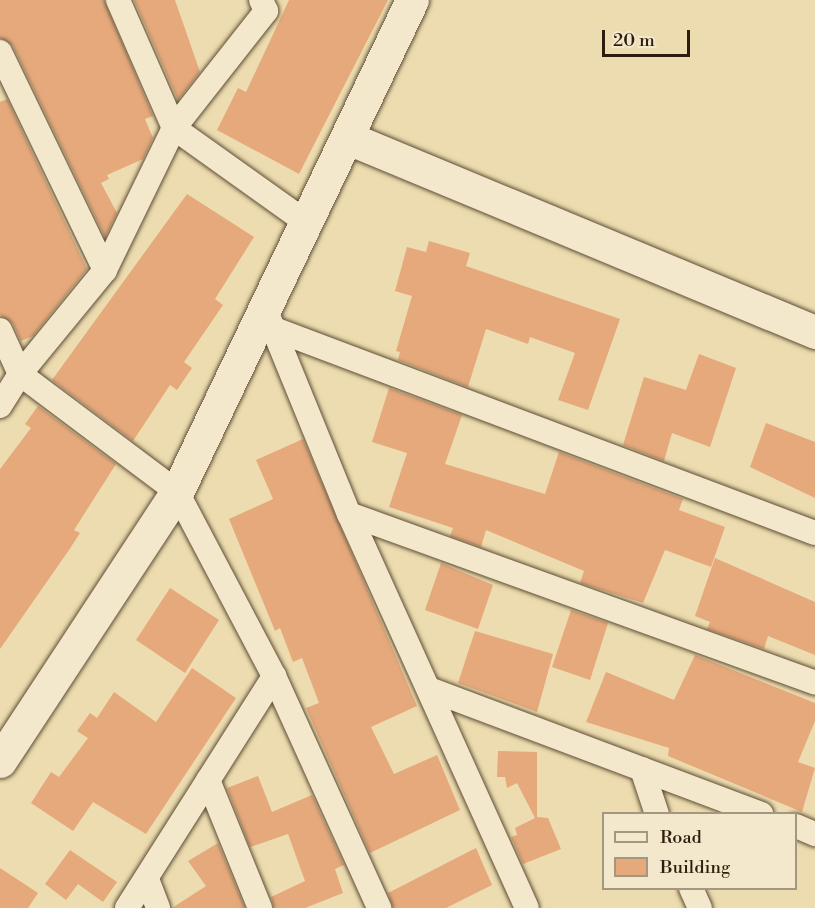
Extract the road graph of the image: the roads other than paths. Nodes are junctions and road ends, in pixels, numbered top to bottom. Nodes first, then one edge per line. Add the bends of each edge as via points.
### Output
1 (118, 0) edge
2 (412, 0) edge
3 (266, 4) edge
4 (0, 52) edge
5 (174, 128) junction
6 (348, 138) junction
7 (307, 223) junction
8 (105, 270) junction
9 (269, 318) junction
10 (0, 330) edge
11 (815, 332) edge
12 (20, 374) junction
13 (0, 406) edge
14 (177, 492) junction
15 (349, 514) junction
16 (815, 533) edge
17 (274, 676) junction
18 (815, 683) edge
19 (429, 690) junction
20 (0, 761) edge
21 (642, 769) junction
22 (208, 780) junction
23 (657, 812) edge
24 (758, 812) edge
25 (797, 827) edge
26 (815, 834) edge
27 (147, 879) junction
28 (692, 890) edge
29 (127, 908) edge
30 (158, 908) edge
31 (260, 908) edge
32 (379, 908) edge
33 (527, 908) edge
34 (700, 908) edge

1 - 5 street
2 - 6 street
3 - 5 street
4 - 8 street
5 - 7 street
5 - 8 street
6 - 7 street
6 - 11 street
7 - 9 street
8 - 12 street
9 - 14 street
9 - 15 street
9 - 16 street
10 - 12 street
12 - 13 street
12 - 14 street
14 - 17 street
14 - 20 street
15 - 18 street
15 - 19 street
17 - 22 street
17 - 32 street
19 - 21 street
19 - 33 street
21 - 23 street
21 - 24 street
22 - 27 street
22 - 31 street
25 - 26 street
27 - 29 street
27 - 30 street
28 - 34 street

